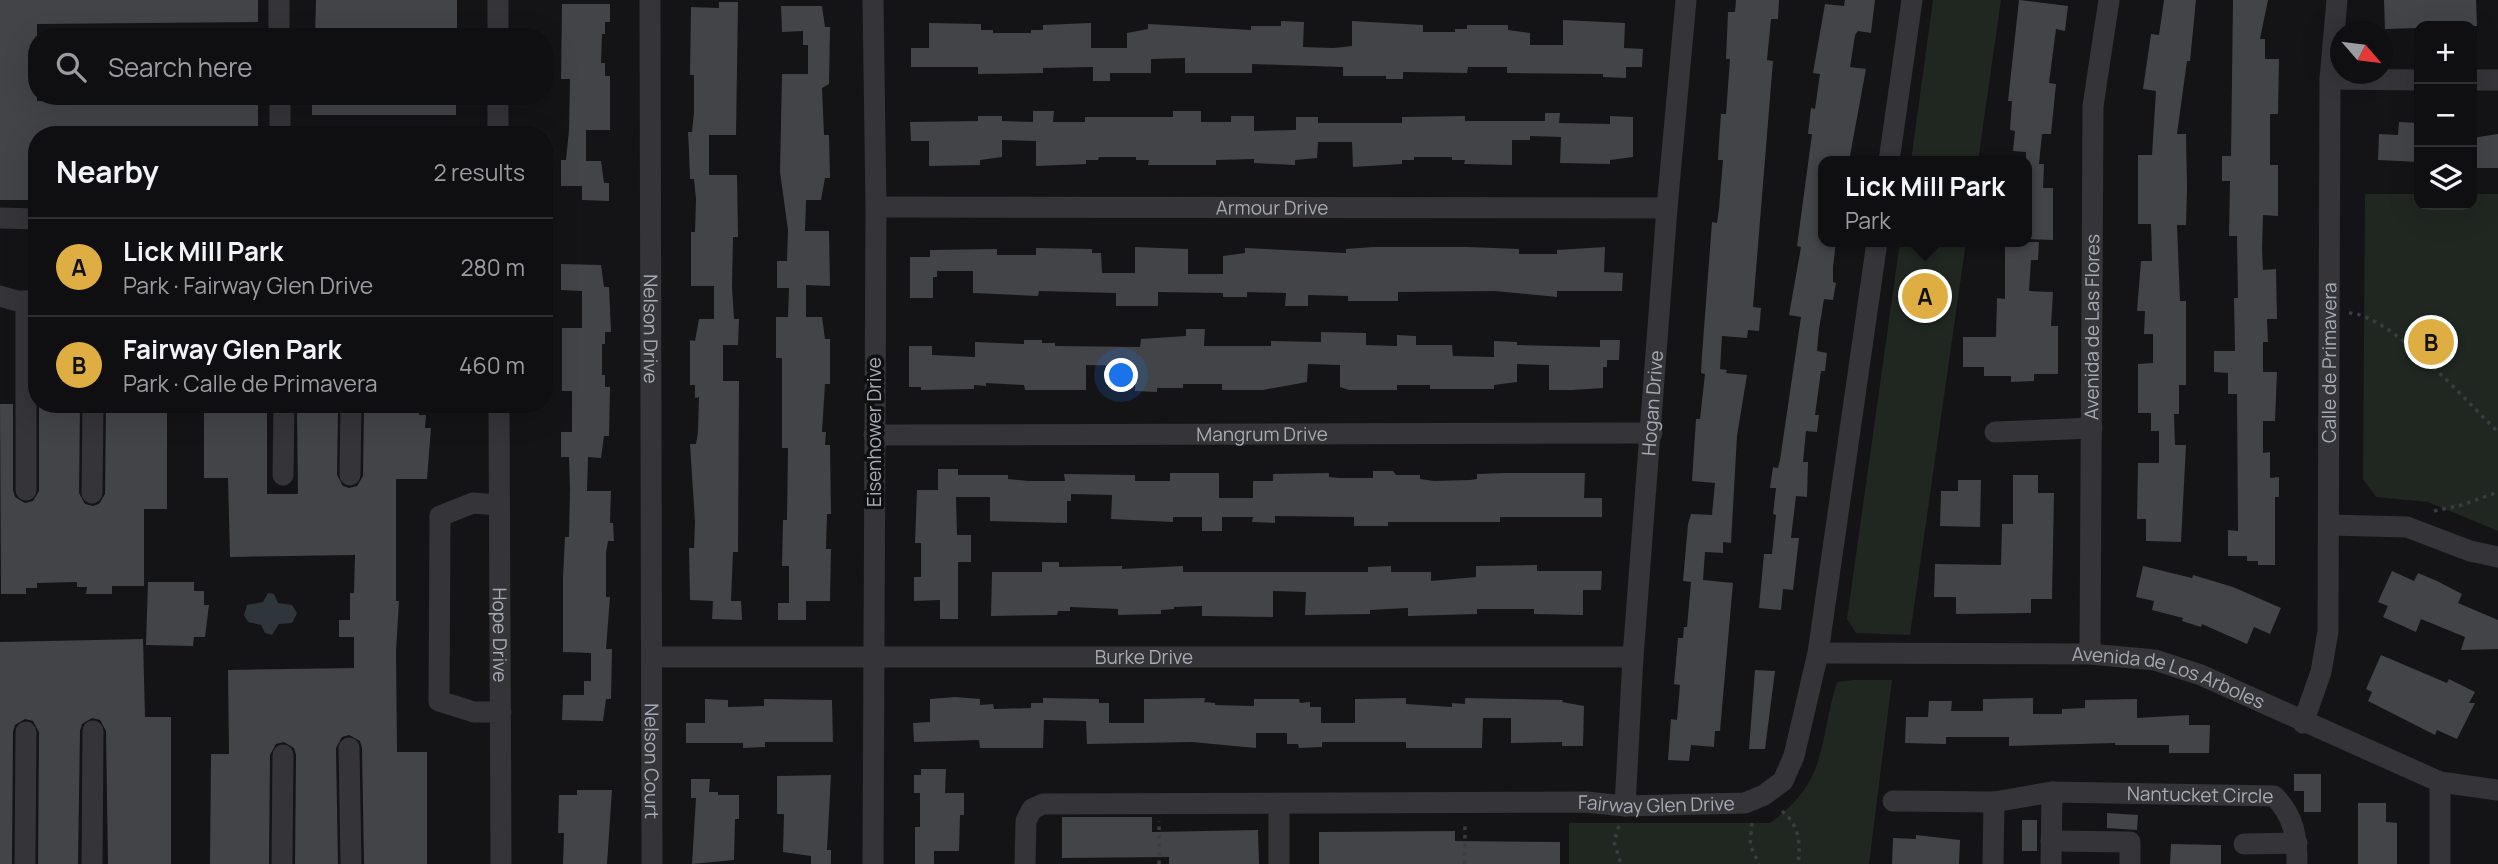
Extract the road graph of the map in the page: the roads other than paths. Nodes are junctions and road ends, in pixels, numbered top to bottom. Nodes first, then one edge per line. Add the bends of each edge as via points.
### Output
1 (279, 0) edge
2 (498, 0) edge
3 (650, 0) edge
4 (873, 0) edge
5 (1686, 0) edge
6 (1912, 0) edge
7 (2109, 0) edge
8 (2337, 0) edge
9 (2335, 21) edge
10 (279, 28) edge
11 (498, 28) edge
12 (2393, 80) edge
13 (2414, 80) edge
14 (2477, 80) edge
15 (2498, 80) edge
16 (2330, 84) edge
17 (280, 105) edge
18 (498, 105) edge
19 (280, 126) edge
20 (498, 126) edge
21 (1890, 156) edge
22 (876, 207) junction
23 (1667, 208) junction
24 (0, 218) edge
25 (28, 219) edge
26 (1876, 247) edge
27 (0, 296) edge
28 (28, 300) edge
29 (28, 413) edge
30 (93, 413) edge
31 (284, 413) edge
32 (351, 413) edge
33 (499, 413) edge
34 (2092, 428) junction
35 (1995, 432) dead end
36 (1652, 433) junction
37 (874, 435) junction
38 (283, 475) dead end
39 (350, 475) dead end
40 (26, 489) dead end
41 (92, 494) dead end
42 (499, 505) junction
43 (2330, 525) junction
44 (2498, 557) edge
45 (1818, 653) junction
46 (2090, 654) junction
47 (654, 657) junction
48 (873, 657) junction
49 (1633, 657) junction
50 (501, 712) junction
51 (2303, 723) junction
52 (93, 731) dead end
53 (26, 732) dead end
54 (349, 748) dead end
55 (283, 755) dead end
56 (2440, 782) junction
57 (2498, 790) edge
58 (2052, 792) junction
59 (1893, 802) dead end
60 (1994, 802) junction
61 (1279, 804) junction
62 (1625, 806) junction
63 (2052, 841) junction
64 (2244, 844) dead end
65 (2297, 854) edge
66 (25, 864) edge
67 (92, 864) edge
68 (282, 864) edge
69 (351, 864) edge
70 (502, 864) edge
71 (652, 864) edge
72 (873, 864) edge
73 (1025, 864) edge
74 (1279, 864) edge
75 (1993, 864) edge
76 (2051, 864) edge
77 (2130, 864) edge
78 (2440, 864) edge

1 - 10 street
2 - 11 street
3 - 47 street, Nelson Drive
4 - 22 street, Eisenhower Drive
5 - 23 street, Hogan Drive
6 - 21 street
7 - 34 street, Avenida de Las Flores via 2093,106
8 - 9 street, Calle de Primavera
12 - 13 street
14 - 15 street
16 - 43 street, Calle de Primavera
17 - 19 street
18 - 20 street
22 - 23 street, Armour Drive
22 - 37 street, Eisenhower Drive
23 - 36 street, Hogan Drive
24 - 25 street
26 - 45 street, Fairway Glen Drive
27 - 28 street
29 - 40 street
30 - 41 street
31 - 38 street
32 - 39 street
33 - 42 street, Hope Drive
34 - 35 street
34 - 46 street, Avenida de Las Flores
36 - 37 street, Mangrum Drive
36 - 49 street, Hogan Drive
37 - 48 street, Eisenhower Drive
42 - 50 street, Hope Drive
42 - 50 street via 473,503 440,516 439,701 474,712
43 - 44 street via 2407,527
43 - 51 street, Calle de Primavera via 2328,631 2321,671
45 - 46 street, Avenida de Los Arboles
45 - 62 street, Fairway Glen Drive via 1794,756 1783,781 1745,803
46 - 51 street, Avenida de Los Arboles via 2155,660 2190,671
47 - 48 street, Burke Drive
47 - 71 street, Nelson Court
48 - 49 street, Burke Drive
48 - 72 street, Eisenhower Drive
49 - 62 street, Hogan Drive
50 - 70 street, Hope Drive
51 - 56 street, Avenida de Los Arboles
52 - 67 street
53 - 66 street
54 - 69 street
55 - 68 street
56 - 57 street, Avenida de Los Arboles
56 - 78 street
58 - 60 street, Nantucket Circle
58 - 63 street
58 - 65 street, Nantucket Circle via 2274,796 2287,809
59 - 60 street, Nantucket Circle
60 - 75 street
61 - 62 street, Fairway Glen Drive via 1586,802
61 - 73 street, Fairway Glen Drive via 1043,804 1032,809 1026,821
61 - 74 street
63 - 76 street
63 - 77 street via 2130,842
64 - 65 street

